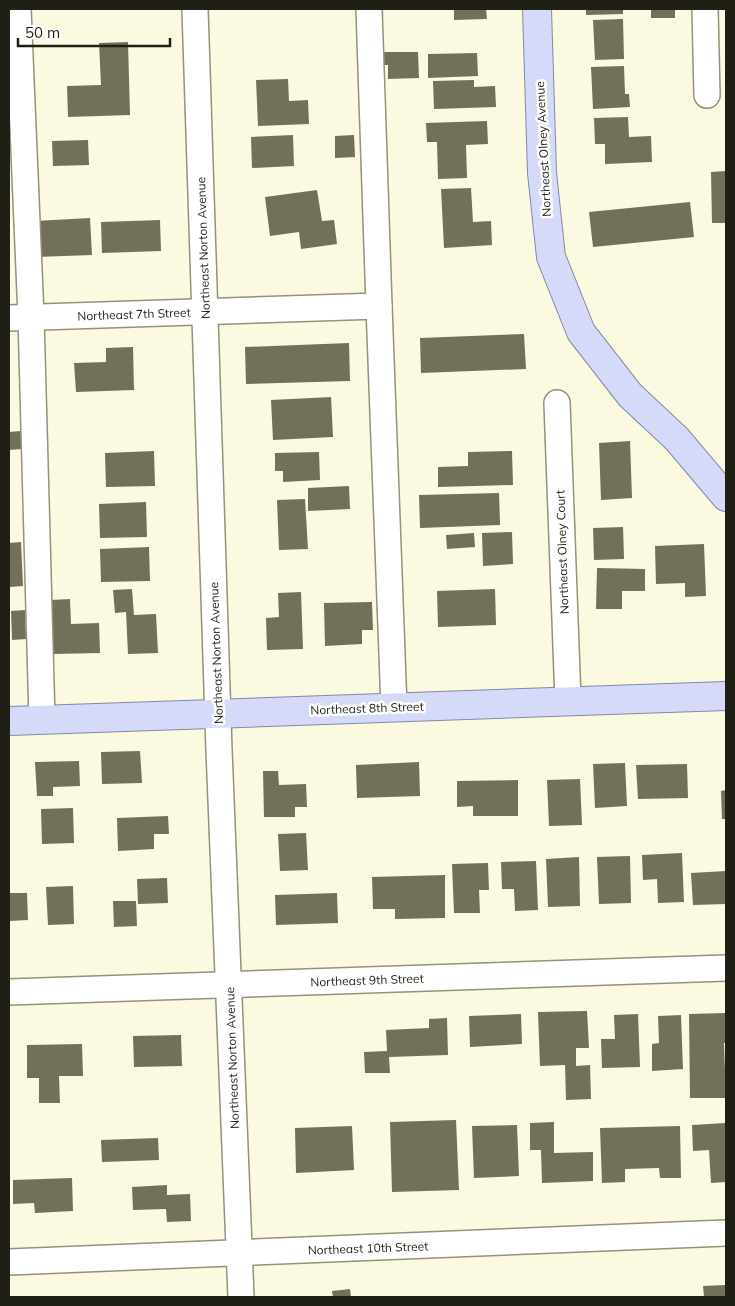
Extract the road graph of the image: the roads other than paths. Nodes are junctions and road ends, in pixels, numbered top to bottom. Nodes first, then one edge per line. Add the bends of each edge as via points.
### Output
1 (18, 9) edge
2 (195, 9) edge
3 (369, 9) edge
4 (537, 9) edge
5 (705, 9) edge
6 (708, 96) dead end
7 (378, 306) junction
8 (206, 311) junction
9 (20, 318) edge
10 (557, 403) dead end
11 (726, 497) edge
12 (726, 696) edge
13 (568, 701) junction
14 (394, 707) junction
15 (218, 714) junction
16 (42, 720) junction
17 (9, 721) edge
18 (726, 968) edge
19 (230, 984) junction
20 (9, 992) edge
21 (726, 1233) edge
22 (239, 1253) junction
23 (9, 1262) edge
24 (241, 1297) edge

1 - 9 street
2 - 8 street, Northeast Norton Avenue
3 - 7 street
4 - 11 main road, Northeast Olney Avenue via 542,173 551,257 581,332 630,395 677,439
5 - 6 street
7 - 8 street, Northeast 7th Street
7 - 14 street
8 - 9 street, Northeast 7th Street
8 - 15 street, Northeast Norton Avenue
9 - 16 street
10 - 13 street, Northeast Olney Court
12 - 13 main road, Northeast 8th Street
13 - 14 main road, Northeast 8th Street
14 - 15 main road, Northeast 8th Street
15 - 16 main road, Northeast 8th Street
15 - 19 street, Northeast Norton Avenue
16 - 17 main road, Northeast 8th Street
18 - 19 street, Northeast 9th Street
19 - 20 street, Northeast 9th Street
19 - 22 street, Northeast Norton Avenue
21 - 22 street, Northeast 10th Street
22 - 23 street, Northeast 10th Street
22 - 24 street, Northeast Norton Avenue

